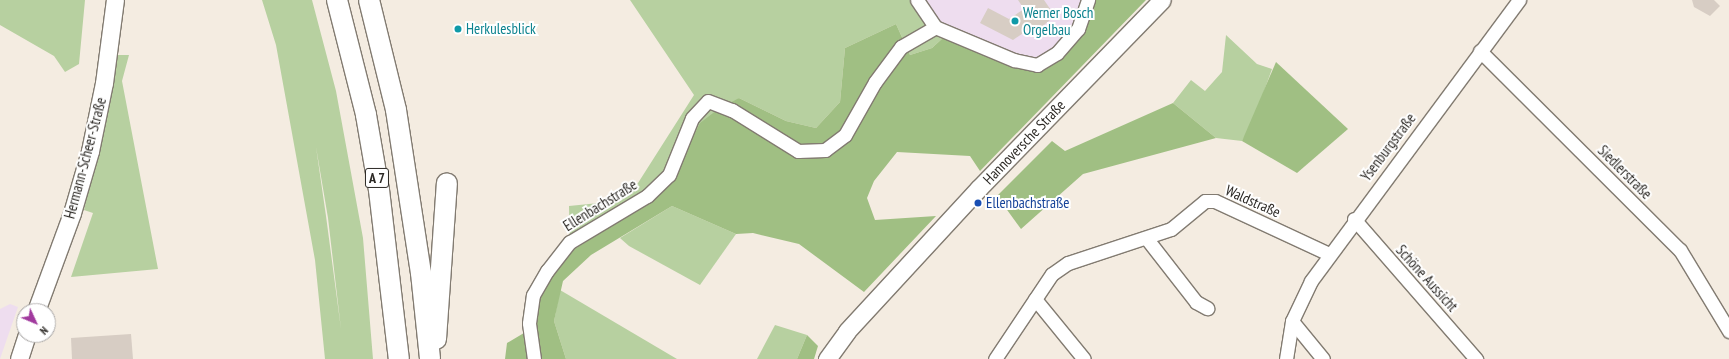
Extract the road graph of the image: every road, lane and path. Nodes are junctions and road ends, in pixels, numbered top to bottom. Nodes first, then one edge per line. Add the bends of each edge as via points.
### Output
1 (115, 0) edge
2 (337, 0) edge
3 (369, 0) edge
4 (917, 0) edge
5 (1088, 0) edge
6 (1162, 0) edge
7 (1519, 0) edge
8 (935, 27) junction
9 (1480, 51) junction
10 (447, 183) dead end
11 (1354, 219) junction
12 (1147, 239) junction
13 (1330, 254) junction
14 (1035, 299) junction
15 (39, 303) edge
16 (1207, 308) dead end
17 (1292, 321) junction
18 (1729, 331) edge
19 (24, 343) edge
20 (19, 359) edge
21 (399, 359) edge
22 (431, 359) edge
23 (534, 359) edge
24 (827, 359) edge
25 (995, 359) edge
26 (1084, 359) edge
27 (1286, 359) edge
28 (1323, 359) edge
29 (1476, 359) edge

1 - 15 main road, Hermann-Scheer-Straße via 104,83 90,151 72,213
2 - 21 highway, A 7 via 366,115 379,190
3 - 22 highway, A 7 via 396,110 422,273
4 - 8 street
5 - 8 street via 1078,29 1057,53 1037,65 1014,60
6 - 24 main road, Hannoversche Straße via 979,188 846,332
7 - 9 street, Ysenburgstraße
8 - 23 street, Ellenbachstraße via 901,47 875,82 845,135 825,150 798,151 717,102 708,101 699,108 668,175 647,196 570,242 547,271 533,295 529,322
9 - 11 street, Ysenburgstraße
9 - 18 street, Siedlerstraße via 1680,250
10 - 22 highway via 440,312
11 - 13 street, Ysenburgstraße
11 - 29 street, Schöne Aussicht
12 - 13 street, Waldstraße via 1171,229 1205,201 1215,201
12 - 14 street, Waldstraße via 1068,263 1052,274
12 - 16 street via 1196,302
13 - 17 street, Ysenburgstraße via 1311,281
14 - 25 street, Waldstraße
14 - 26 street
17 - 27 street, Ysenburgstraße
17 - 28 street
19 - 20 main road

